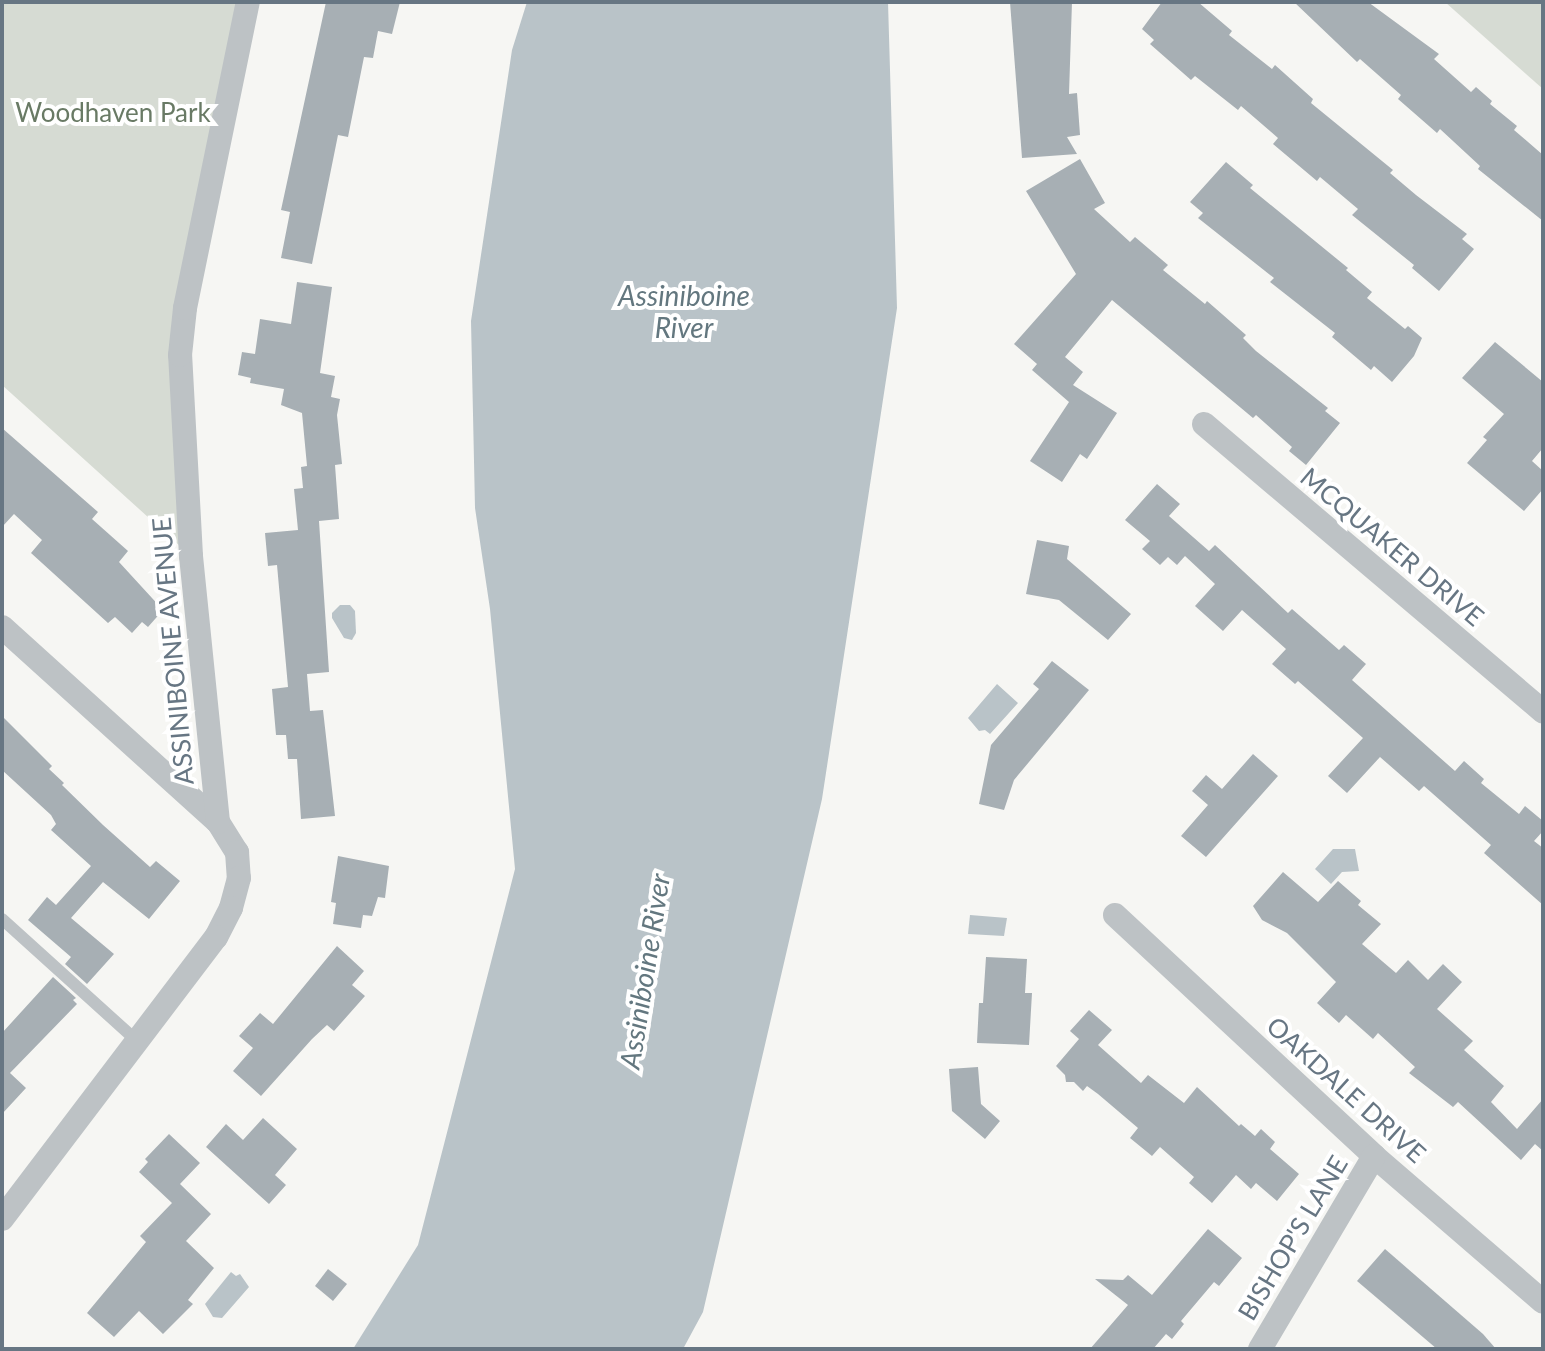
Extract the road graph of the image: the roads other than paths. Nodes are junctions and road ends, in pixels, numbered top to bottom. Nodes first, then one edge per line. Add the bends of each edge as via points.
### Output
1 (248, 2) edge
2 (1204, 424) dead end
3 (2, 627) edge
4 (1543, 712) edge
5 (218, 822) junction
6 (1115, 915) dead end
7 (2, 919) edge
8 (137, 1041) junction
9 (1374, 1156) junction
10 (2, 1218) edge
11 (1543, 1302) edge
12 (1260, 1349) edge

1 - 5 street, ASSINIBOINE AVENUE via 180,355 191,556
2 - 4 street, MCQUAKER DRIVE
3 - 5 street
5 - 8 street, ASSINIBOINE AVENUE via 239,862 231,908 216,937
6 - 9 street, OAKDALE DRIVE
7 - 8 lane
8 - 10 street, ASSINIBOINE AVENUE
9 - 11 street, OAKDALE DRIVE
9 - 12 street, BISHOP'S LANE

